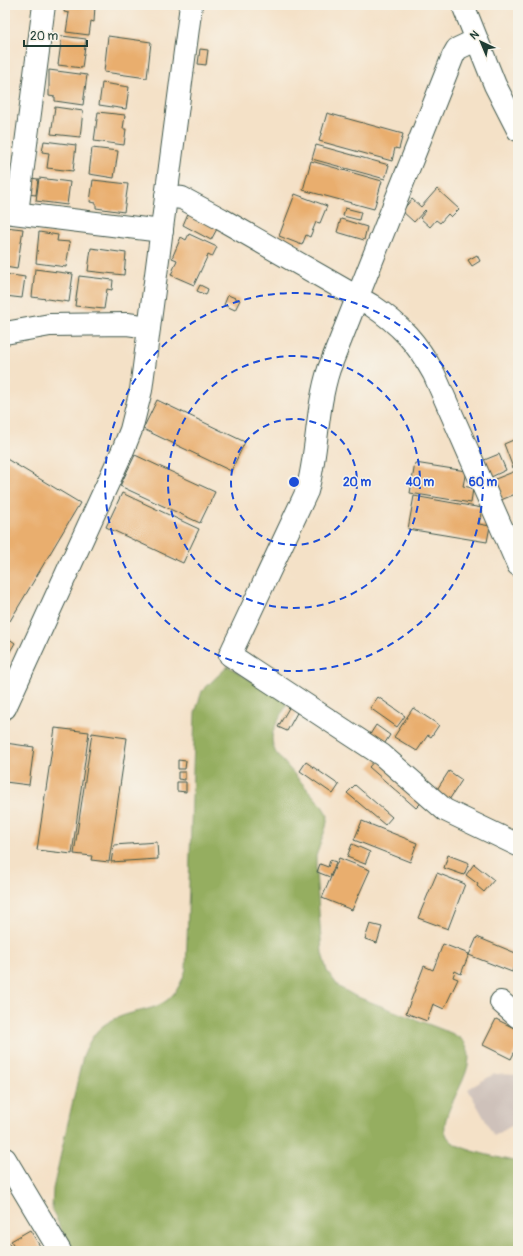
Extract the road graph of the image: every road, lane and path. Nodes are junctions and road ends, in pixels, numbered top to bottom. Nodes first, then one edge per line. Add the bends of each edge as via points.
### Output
1 (44, 5) edge
2 (191, 5) edge
3 (463, 5) edge
4 (476, 40) junction
5 (518, 130) edge
6 (166, 196) junction
7 (11, 212) edge
8 (162, 231) junction
9 (357, 297) junction
10 (149, 327) junction
11 (5, 333) edge
12 (518, 565) edge
13 (5, 708) edge
14 (518, 845) edge
15 (501, 1002) dead end
16 (518, 1017) edge
17 (5, 1159) edge
18 (60, 1251) edge

1 - 7 street
2 - 6 street
3 - 4 street
4 - 5 street
4 - 9 street via 457,49 453,56
6 - 8 street
6 - 9 street via 182,198
7 - 8 street
8 - 10 street
9 - 12 street via 391,318 423,353
9 - 14 street via 322,393 307,491 230,655 382,755 445,810
10 - 11 street via 127,324 50,325
10 - 13 street via 141,390 131,430
15 - 16 street
17 - 18 street

